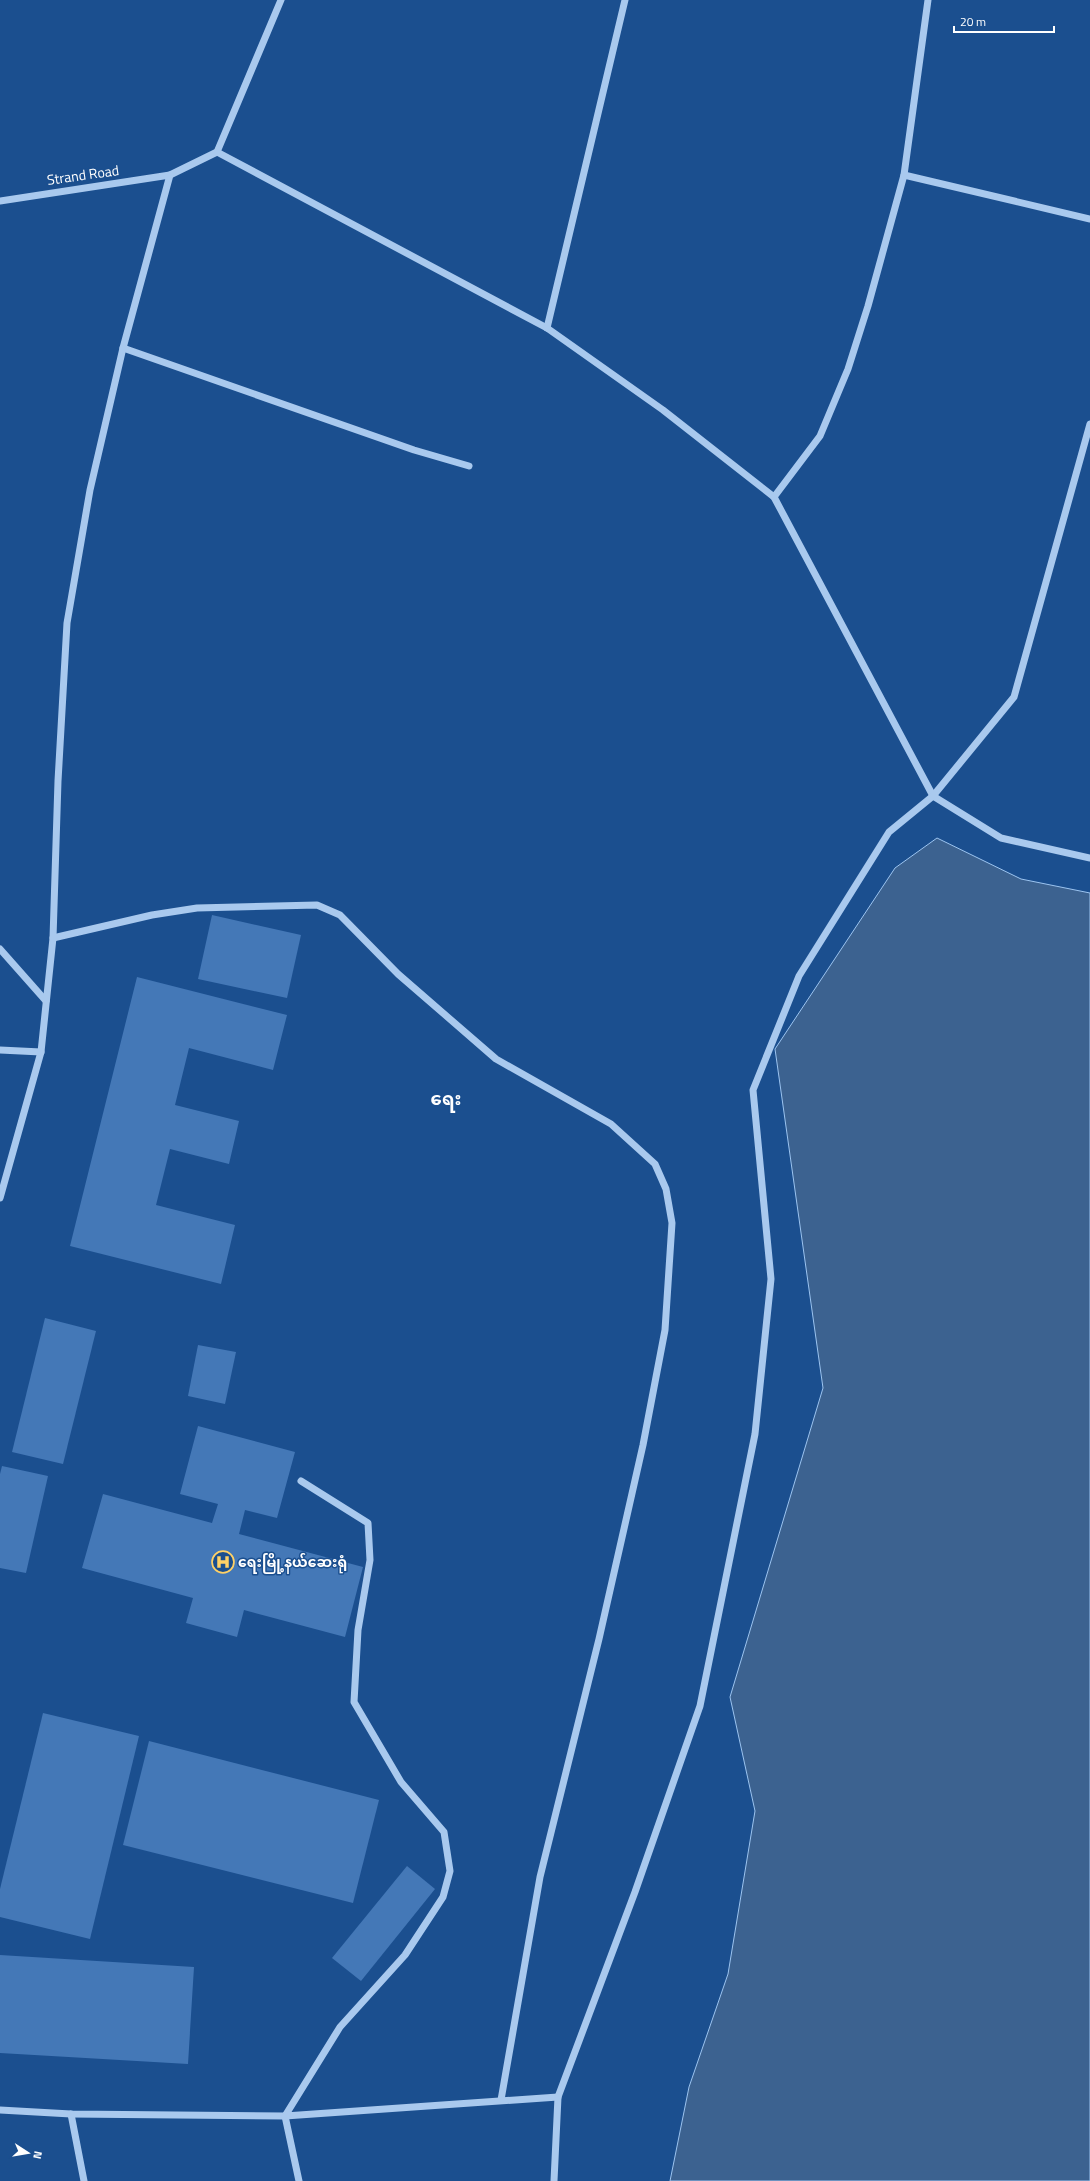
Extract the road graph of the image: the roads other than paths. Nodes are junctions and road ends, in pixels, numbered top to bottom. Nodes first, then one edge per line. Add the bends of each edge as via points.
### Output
1 (281, 0) edge
2 (625, 0) edge
3 (928, 0) edge
4 (217, 152) junction
5 (170, 175) junction
6 (904, 175) junction
7 (0, 201) edge
8 (1090, 220) edge
9 (547, 328) junction
10 (123, 348) junction
11 (1090, 424) edge
12 (469, 466) dead end
13 (774, 497) junction
14 (933, 796) junction
15 (1090, 858) edge
16 (53, 938) junction
17 (0, 949) edge
18 (46, 1001) junction
19 (0, 1050) edge
20 (41, 1052) junction
21 (0, 1198) edge
22 (301, 1481) dead end
23 (558, 2097) junction
24 (501, 2100) junction
25 (0, 2110) edge
26 (71, 2114) junction
27 (285, 2116) junction
28 (84, 2181) edge
29 (299, 2181) edge
30 (554, 2181) edge

1 - 4 street
2 - 9 street
3 - 6 street
4 - 5 street, Strand Road
4 - 9 street
5 - 7 street, Strand Road
5 - 10 street
6 - 8 street
6 - 13 street via 848,369 820,436
9 - 13 street via 663,410
10 - 12 street via 414,450
10 - 16 street via 90,490 67,623
11 - 14 street via 1014,697
13 - 14 street
14 - 15 street via 1002,838
14 - 23 street via 889,832 799,976 753,1090 771,1279 756,1434 700,1706 635,1892
16 - 18 street
16 - 24 street via 152,915 197,908 317,905 340,915 398,974 496,1059 611,1124 655,1164 666,1189 672,1223 665,1330 643,1445 599,1639 540,1877
17 - 18 street
18 - 20 street
19 - 20 street
20 - 21 street
22 - 27 street via 368,1523 370,1560 358,1630 354,1702 401,1782 444,1832 450,1871 443,1897 406,1955 340,2027
23 - 24 street
23 - 30 street
24 - 27 street
25 - 26 street
26 - 27 street
26 - 28 street
27 - 29 street

